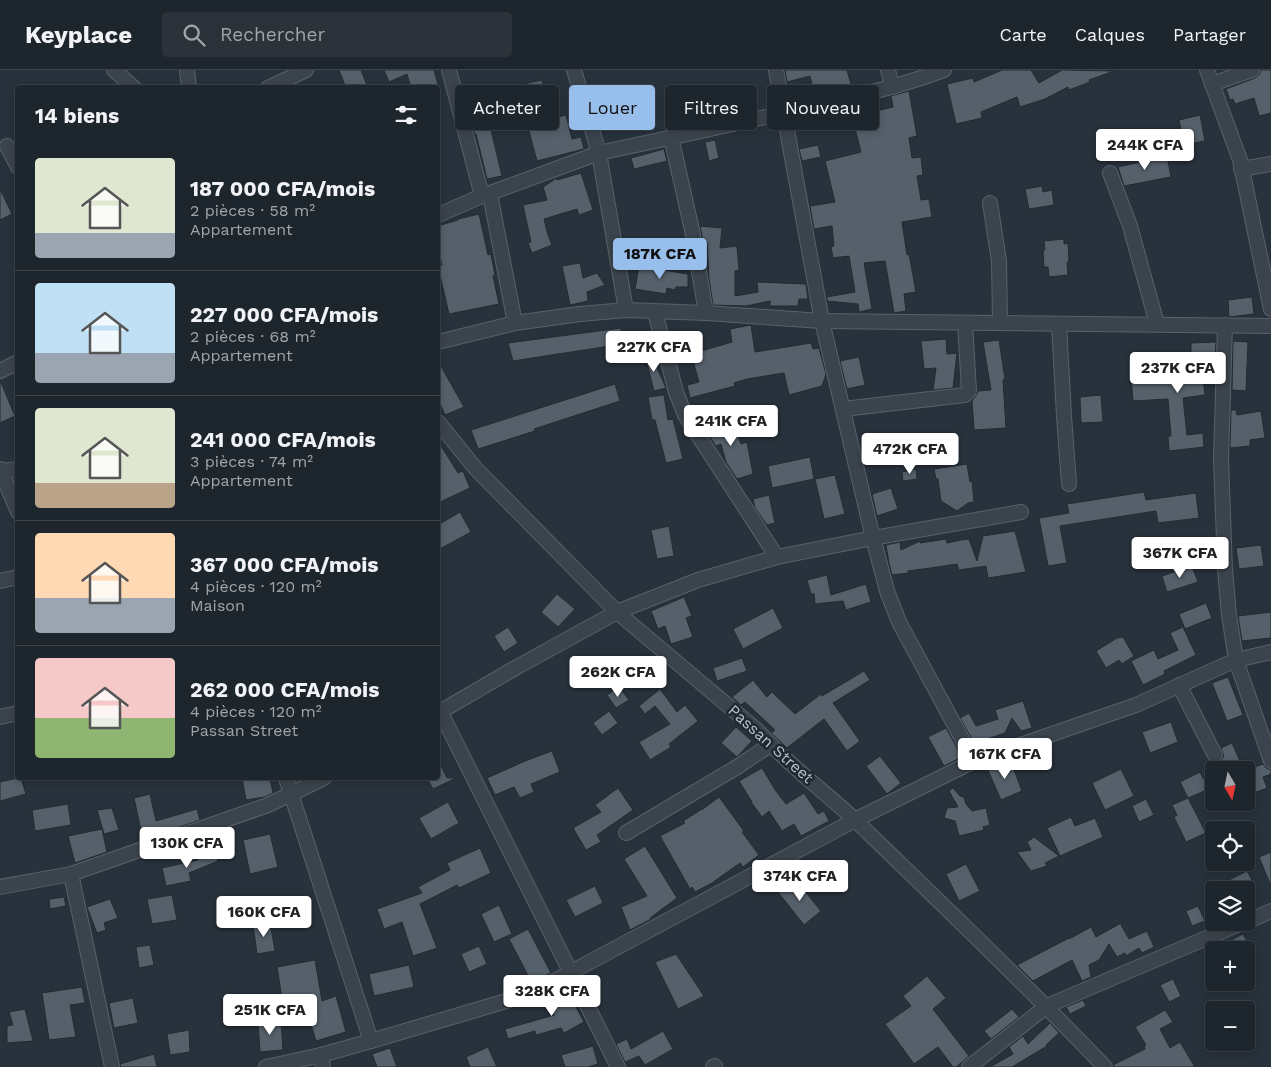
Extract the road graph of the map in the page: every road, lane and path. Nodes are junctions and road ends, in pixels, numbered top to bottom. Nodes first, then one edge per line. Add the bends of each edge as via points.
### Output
1 (114, 70) edge
2 (187, 70) edge
3 (306, 70) edge
4 (450, 70) edge
5 (574, 70) edge
6 (776, 70) edge
7 (888, 70) edge
8 (944, 70) edge
9 (1207, 70) edge
10 (1252, 70) edge
11 (1212, 84) junction
12 (131, 85) edge
13 (188, 85) edge
14 (274, 85) edge
15 (779, 85) edge
16 (892, 87) junction
17 (879, 90) edge
18 (767, 117) edge
19 (787, 130) edge
20 (671, 137) junction
21 (7, 146) dead end
22 (599, 153) junction
23 (15, 161) edge
24 (1271, 164) edge
25 (1241, 169) junction
26 (1110, 173) dead end
27 (486, 195) junction
28 (990, 203) dead end
29 (440, 214) edge
30 (1271, 309) edge
31 (626, 310) junction
32 (655, 312) junction
33 (706, 314) junction
34 (822, 321) junction
35 (965, 323) junction
36 (1000, 323) junction
37 (515, 324) junction
38 (1059, 324) junction
39 (1157, 324) junction
40 (1225, 325) junction
41 (1271, 326) edge
42 (440, 342) edge
43 (15, 364) edge
44 (0, 371) edge
45 (843, 409) junction
46 (440, 424) edge
47 (15, 469) edge
48 (0, 470) edge
49 (1069, 484) dead end
50 (15, 505) edge
51 (1021, 512) dead end
52 (873, 538) junction
53 (778, 557) junction
54 (15, 578) edge
55 (0, 581) edge
56 (617, 612) junction
57 (1271, 652) edge
58 (1236, 660) junction
59 (1179, 685) junction
60 (440, 711) edge
61 (15, 713) edge
62 (440, 714) edge
63 (0, 717) edge
64 (770, 745) junction
65 (1215, 755) dead end
66 (974, 760) junction
67 (1271, 761) edge
68 (287, 780) edge
69 (320, 780) edge
70 (291, 794) junction
71 (855, 820) junction
72 (626, 833) dead end
73 (71, 874) junction
74 (0, 887) edge
75 (1271, 911) edge
76 (1255, 918) edge
77 (1224, 931) edge
78 (571, 973) junction
79 (1047, 1006) junction
80 (371, 1042) junction
81 (322, 1061) edge
82 (112, 1067) edge
83 (266, 1067) edge
84 (618, 1067) edge
85 (969, 1067) edge
86 (1105, 1067) edge

1 - 12 street
2 - 13 street
3 - 14 street
4 - 27 street
5 - 22 street
6 - 15 street
7 - 16 street
8 - 16 street
9 - 11 street
10 - 11 street
11 - 25 street
16 - 17 street
18 - 20 street
19 - 34 street
20 - 22 street
20 - 33 street via 692,230
21 - 23 street
22 - 27 street
22 - 31 street
24 - 25 street
25 - 30 street
26 - 39 street via 1130,226
27 - 29 street
27 - 37 street
28 - 36 street via 999,260
31 - 32 street
31 - 37 street
32 - 33 street
32 - 53 street via 685,414
33 - 34 street
34 - 35 street
34 - 45 street
35 - 36 street
35 - 45 street via 969,390 965,395
36 - 38 street
37 - 42 street
38 - 39 street
38 - 49 street
39 - 40 street
40 - 41 street
40 - 58 street via 1221,459 1225,569
43 - 44 street
45 - 52 street
46 - 56 street, Passan Street via 476,469
47 - 48 street
48 - 50 street
51 - 52 street
52 - 53 street
52 - 66 street via 886,591 899,622
53 - 56 street via 698,580
54 - 55 street
56 - 60 street
56 - 64 street, Passan Street via 758,731
57 - 58 street
58 - 59 street
58 - 67 street
59 - 65 street
59 - 66 street via 1136,705
61 - 63 street
62 - 78 street
64 - 71 street, Passan Street
64 - 72 street
66 - 71 street
68 - 70 street
69 - 70 street
70 - 73 street
70 - 80 street
71 - 78 street
71 - 79 street, Passan Street
73 - 74 street
73 - 82 street
75 - 76 street
77 - 79 street
78 - 80 street via 530,994
78 - 84 street
79 - 85 street
79 - 86 street, Passan Street
80 - 81 street
81 - 83 street

